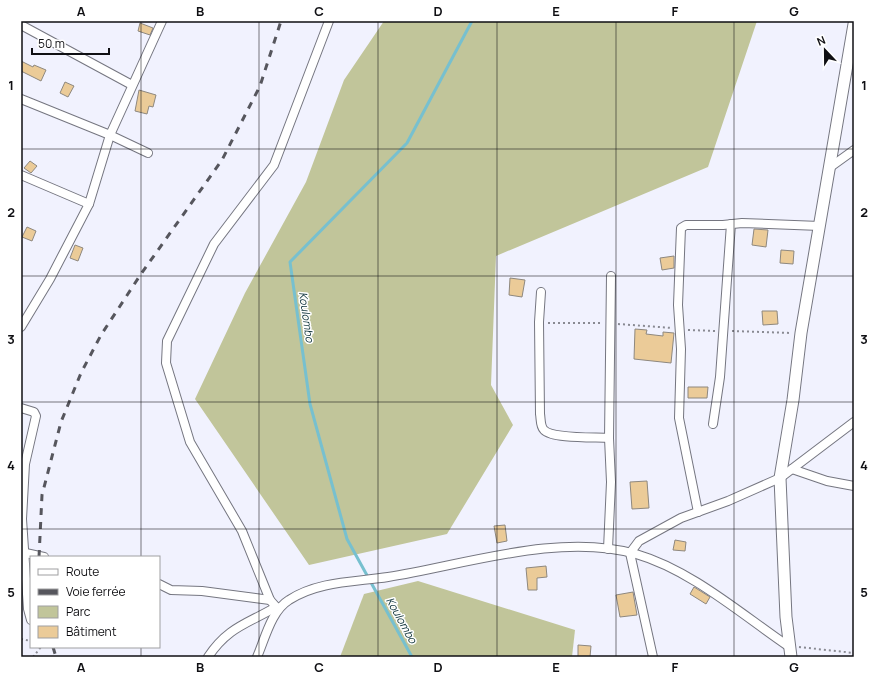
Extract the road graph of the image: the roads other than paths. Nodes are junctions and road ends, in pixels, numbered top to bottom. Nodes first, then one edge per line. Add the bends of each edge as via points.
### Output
1 (162, 21) edge
2 (329, 21) edge
3 (854, 24) edge
4 (21, 25) edge
5 (132, 85) junction
6 (21, 99) edge
7 (110, 135) junction
8 (854, 150) edge
9 (148, 154) dead end
10 (829, 168) junction
11 (21, 175) edge
12 (89, 204) junction
13 (731, 224) junction
14 (820, 226) junction
15 (611, 276) dead end
16 (541, 292) dead end
17 (21, 327) edge
18 (21, 408) edge
19 (854, 422) edge
20 (713, 424) dead end
21 (609, 438) junction
22 (792, 469) junction
23 (780, 478) junction
24 (854, 486) edge
25 (698, 512) junction
26 (608, 549) junction
27 (22, 552) edge
28 (630, 553) junction
29 (40, 556) edge
30 (160, 584) edge
31 (160, 590) edge
32 (171, 590) junction
33 (270, 600) junction
34 (277, 608) junction
35 (30, 616) edge
36 (788, 646) junction
37 (208, 657) edge
38 (257, 657) edge
39 (653, 657) edge
40 (790, 657) edge

1 - 5 street
2 - 33 street via 274,165 214,244 167,342 166,363 190,442 242,530
3 - 10 street
4 - 5 street
5 - 7 street
6 - 7 street
7 - 9 street
7 - 12 street
8 - 10 street
10 - 14 street
11 - 12 street
12 - 17 street via 50,279
13 - 14 street
13 - 20 street via 719,383
13 - 25 street via 682,227 678,305 679,418
14 - 23 street
15 - 21 street
16 - 21 street via 539,322 542,428 559,435
18 - 27 street via 34,412 36,416 25,464
19 - 22 street
21 - 26 street via 611,482
22 - 23 street
22 - 24 street via 827,481
23 - 25 street
23 - 36 street
25 - 28 street via 653,532 640,541
26 - 28 street
26 - 34 street via 586,547 540,550 340,583 304,592
27 - 29 street
27 - 35 street
28 - 36 street via 680,573
28 - 39 street
30 - 32 street
31 - 32 street
32 - 33 street via 202,591
33 - 34 street
34 - 37 street via 227,634
34 - 38 street
36 - 40 street

